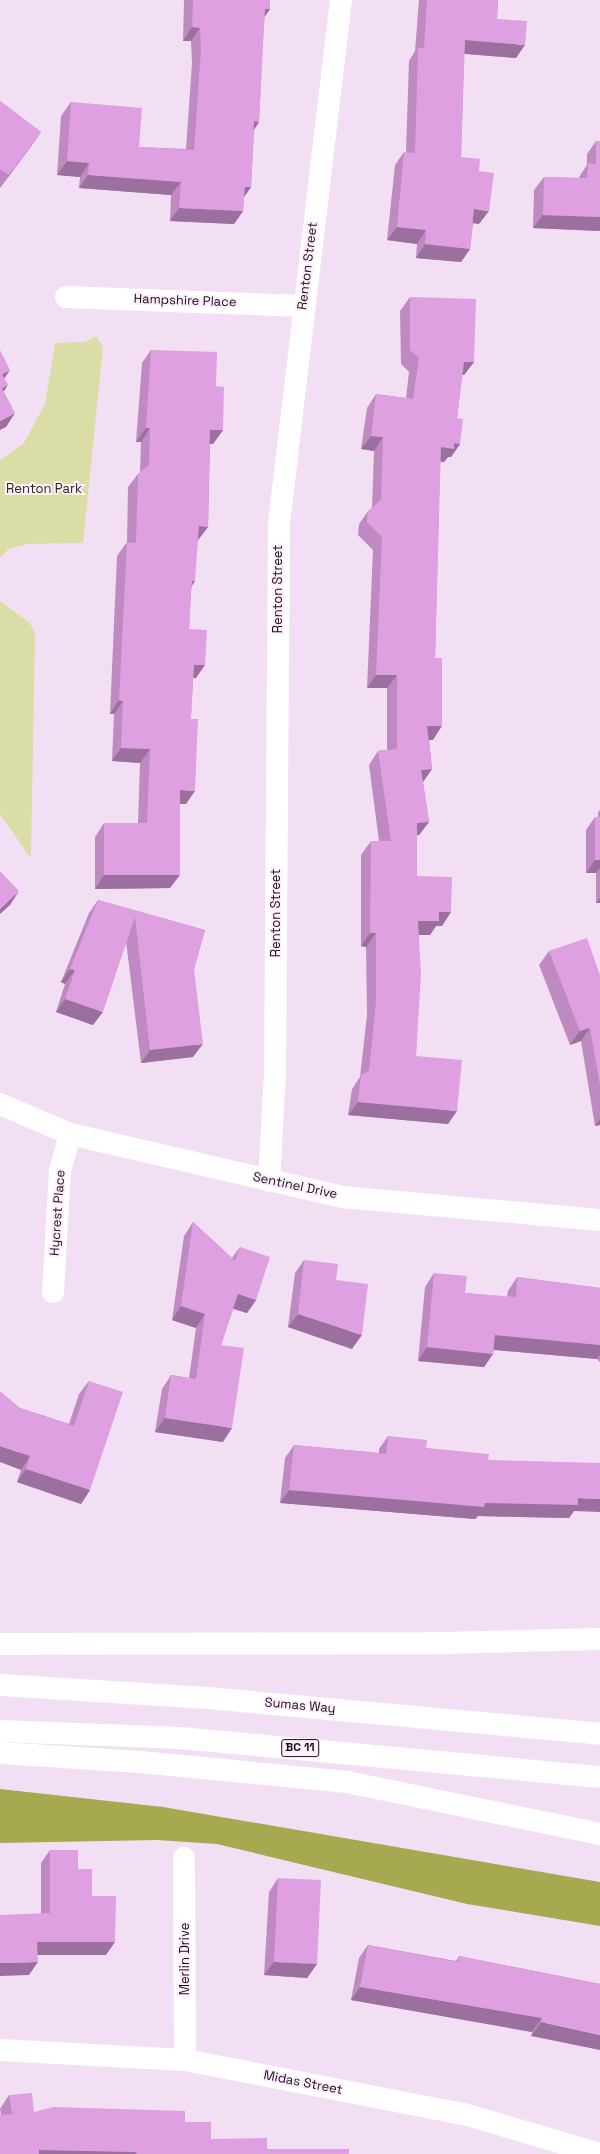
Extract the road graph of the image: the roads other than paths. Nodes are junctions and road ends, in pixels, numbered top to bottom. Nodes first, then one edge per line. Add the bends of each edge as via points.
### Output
1 (341, 0) edge
2 (66, 297) dead end
3 (303, 306) junction
4 (0, 1104) edge
5 (70, 1134) junction
6 (268, 1181) junction
7 (600, 1220) edge
8 (53, 1292) dead end
9 (600, 1638) edge
10 (0, 1644) edge
11 (0, 1685) edge
12 (0, 1731) edge
13 (600, 1734) edge
14 (0, 1753) edge
15 (600, 1777) edge
16 (600, 1834) edge
17 (184, 1858) dead end
18 (0, 2050) edge
19 (185, 2060) junction
20 (534, 2146) edge
21 (600, 2154) edge

1 - 3 main road, Renton Street
2 - 3 main road, Hampshire Place
3 - 6 main road, Renton Street via 279,523 275,1074
4 - 5 main road, Sentinel Drive
5 - 6 main road, Sentinel Drive
5 - 8 main road, Hycrest Place via 60,1171
6 - 7 main road, Sentinel Drive via 342,1197
9 - 10 main road via 445,1643
11 - 13 main road, Sumas Way via 208,1698
12 - 15 main road, BC 11 via 180,1738
14 - 16 main road via 348,1782
17 - 19 main road, Merlin Drive
18 - 19 main road, Midas Street
19 - 20 main road, Midas Street via 464,2114
20 - 21 main road, Midas Street

